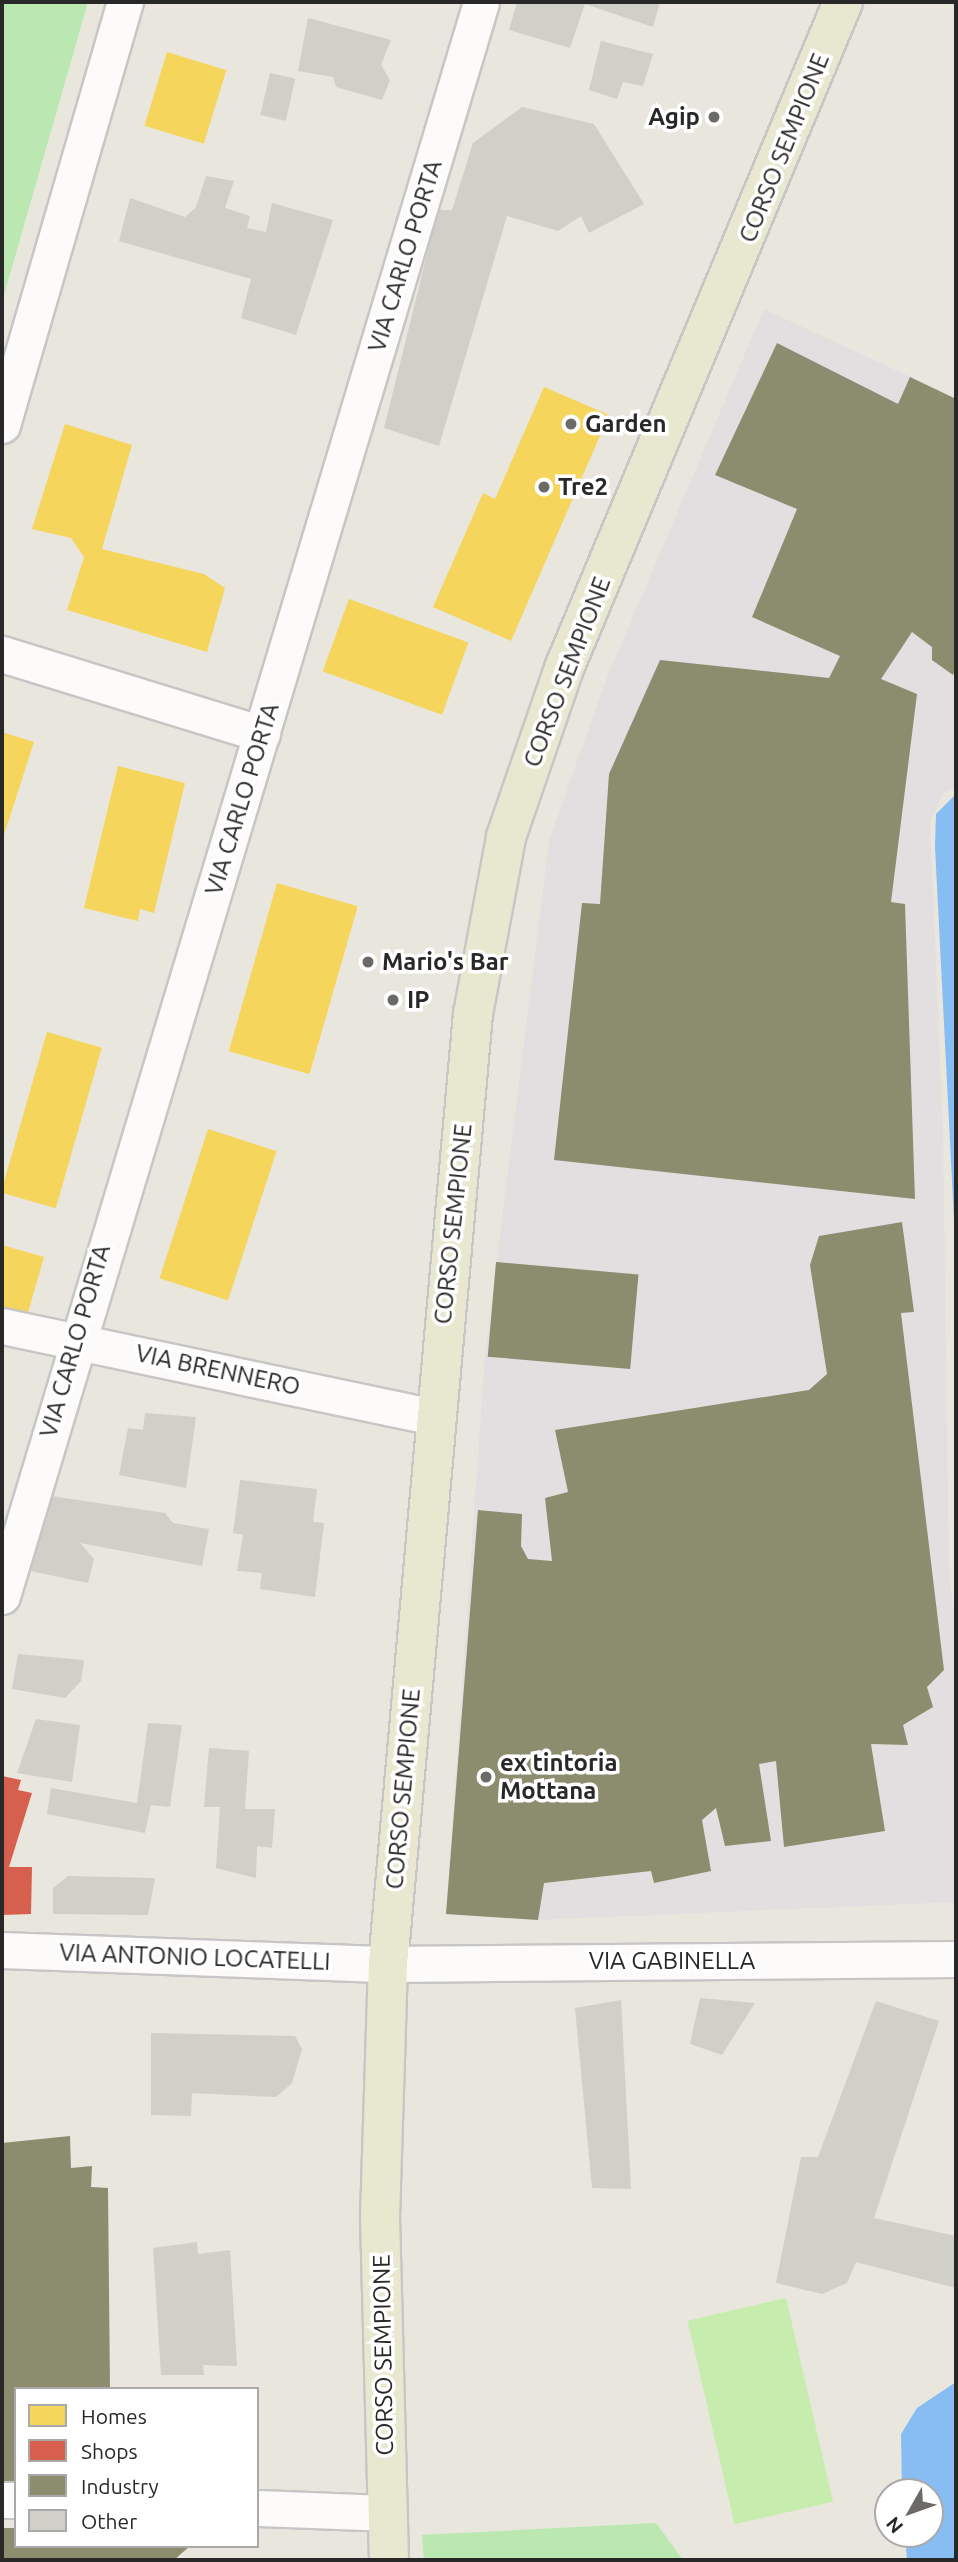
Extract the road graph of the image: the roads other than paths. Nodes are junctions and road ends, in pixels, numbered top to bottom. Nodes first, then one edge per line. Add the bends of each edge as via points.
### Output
1 (125, 2) edge
2 (481, 2) edge
3 (844, 2) edge
4 (2, 425) edge
5 (2, 654) edge
6 (262, 734) junction
7 (2, 1326) edge
8 (74, 1339) junction
9 (434, 1416) junction
10 (2, 1596) edge
11 (2, 1950) edge
12 (956, 1959) edge
13 (388, 1964) junction
14 (259, 2508) edge
15 (386, 2513) junction
16 (388, 2560) edge

1 - 4 street
2 - 6 street, VIA CARLO PORTA
3 - 9 main road, CORSO SEMPIONE via 565,666 506,837 473,1014
5 - 6 street
6 - 8 street, VIA CARLO PORTA
7 - 8 street, VIA BRENNERO
8 - 9 street, VIA BRENNERO
8 - 10 street, VIA CARLO PORTA
9 - 13 main road, CORSO SEMPIONE
11 - 13 street, VIA ANTONIO LOCATELLI
12 - 13 street, VIA GABINELLA
13 - 15 main road, CORSO SEMPIONE via 380,2218
14 - 15 street
15 - 16 main road, CORSO SEMPIONE

